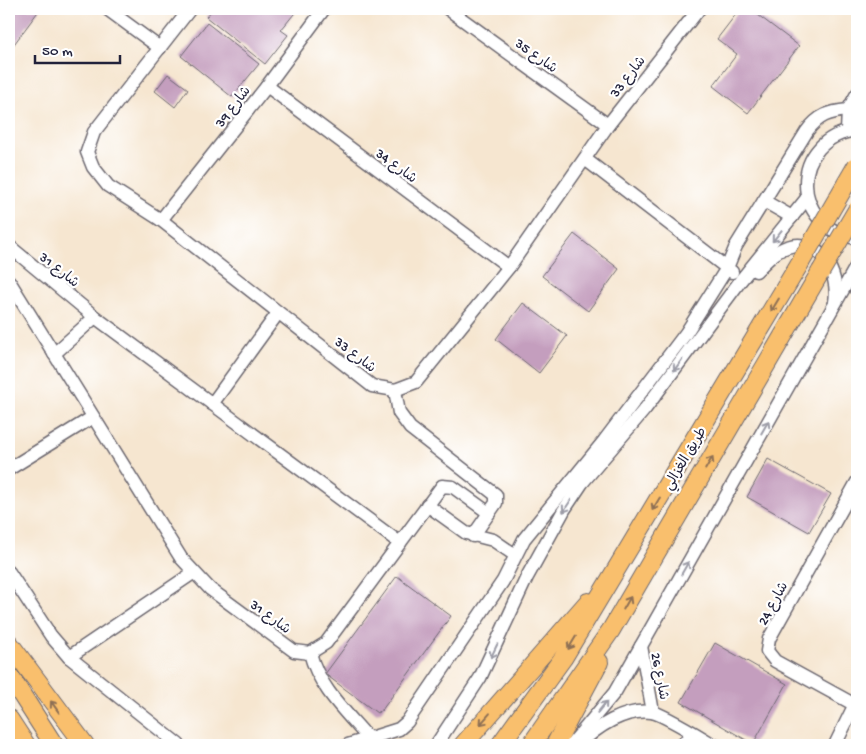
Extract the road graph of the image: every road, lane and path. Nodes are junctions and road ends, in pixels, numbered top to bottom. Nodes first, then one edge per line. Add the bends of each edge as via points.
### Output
1 (107, 9) edge
2 (190, 9) edge
3 (324, 9) edge
4 (448, 9) edge
5 (699, 9) edge
6 (160, 48) junction
7 (267, 86) junction
8 (857, 94) edge
9 (848, 110) junction
10 (608, 125) junction
11 (852, 131) edge
12 (585, 159) junction
13 (857, 165) edge
14 (808, 198) junction
15 (764, 202) junction
16 (857, 210) edge
17 (792, 217) junction
18 (160, 220) junction
19 (857, 238) edge
20 (9, 246) edge
21 (857, 265) edge
22 (509, 267) junction
23 (727, 268) junction
24 (741, 280) junction
25 (9, 281) edge
26 (835, 304) junction
27 (278, 313) junction
28 (95, 317) junction
29 (54, 354) junction
30 (394, 390) junction
31 (212, 404) junction
32 (93, 417) junction
33 (9, 469) edge
34 (857, 482) edge
35 (427, 505) junction
36 (489, 513) junction
37 (473, 536) junction
38 (400, 543) junction
39 (515, 555) junction
40 (621, 564) junction
41 (9, 572) edge
42 (193, 573) junction
43 (611, 630) junction
44 (9, 643) edge
45 (640, 646) junction
46 (310, 653) junction
47 (69, 657) junction
48 (9, 675) edge
49 (856, 705) edge
50 (653, 712) junction
51 (9, 719) edge
52 (692, 734) junction
53 (369, 738) junction
54 (26, 745) edge
55 (54, 745) edge
56 (85, 745) edge
57 (179, 745) edge
58 (348, 745) edge
59 (436, 745) edge
60 (463, 745) edge
61 (500, 745) edge
62 (531, 745) edge
63 (556, 745) edge
64 (571, 745) edge
65 (579, 745) edge
66 (682, 745) edge
67 (711, 745) edge
68 (835, 745) edge

1 - 6 street
2 - 6 street, شارع 33
3 - 7 street, شارع 39
4 - 10 street, شارع 35
5 - 10 street, شارع 33
6 - 18 street, شارع 33 via 94,132 87,152 93,167 108,186
7 - 18 street, شارع 39
7 - 22 street, شارع 34
8 - 9 street
9 - 11 street
9 - 15 street via 827,112 814,121
10 - 12 street, شارع 33
11 - 14 street via 828,141 813,156 806,177
12 - 22 street, شارع 33
12 - 23 street
13 -> 40 highway, طريق الغزالي, bridge
14 - 17 street
14 - 19 street via 813,211 832,231
15 - 17 street
15 - 23 street via 736,246
43 -> 16 highway, طريق الغزالي, bridge
17 -> 24 street
18 - 27 street, شارع 33
20 - 28 street, شارع 31
21 - 26 street
22 - 30 street, شارع 33 via 420,378 406,388
23 - 24 street
23 - 39 street via 686,334 524,539
24 - 26 street via 751,276 780,250 804,245 819,253 832,272
24 -> 59 street via 645,409 582,483 564,510 527,577 480,678
25 - 29 street, شارع 31
45 -> 26 street
27 - 30 street, شارع 33 via 372,386
27 - 31 street
28 - 29 street
28 - 31 street, شارع 31
29 - 32 street, شارع 31
30 - 36 street via 399,413 410,428 496,495 497,500
31 - 38 street, شارع 31
32 - 33 street
32 - 42 street, شارع 31 via 170,542
34 - 49 street, شارع 24 via 769,639 768,651 775,661
35 - 36 street via 439,488 450,485
35 - 37 street
35 - 38 street
36 - 37 street
37 - 39 street via 493,540
38 - 46 street via 326,643
39 - 53 street via 503,581 408,722 399,729
40 -> 60 highway
40 -> 61 highway, طريق الغزالي via 563,658
41 - 47 street via 51,636
42 - 46 street, شارع 31 via 290,649
42 - 47 street
43 - 62 highway, طريق الغزالي
43 - 63 highway via 597,668
56 -> 44 highway
45 - 50 street, شارع 26
64 -> 45 street via 615,692
46 - 53 street via 326,688
47 - 57 street
48 - 55 highway
49 - 68 street, شارع 24
50 - 52 street, شارع 26
50 - 65 street, شارع 26 via 624,715 607,723
51 - 54 highway
52 - 66 street
52 - 67 street, شارع 26
53 - 58 street

